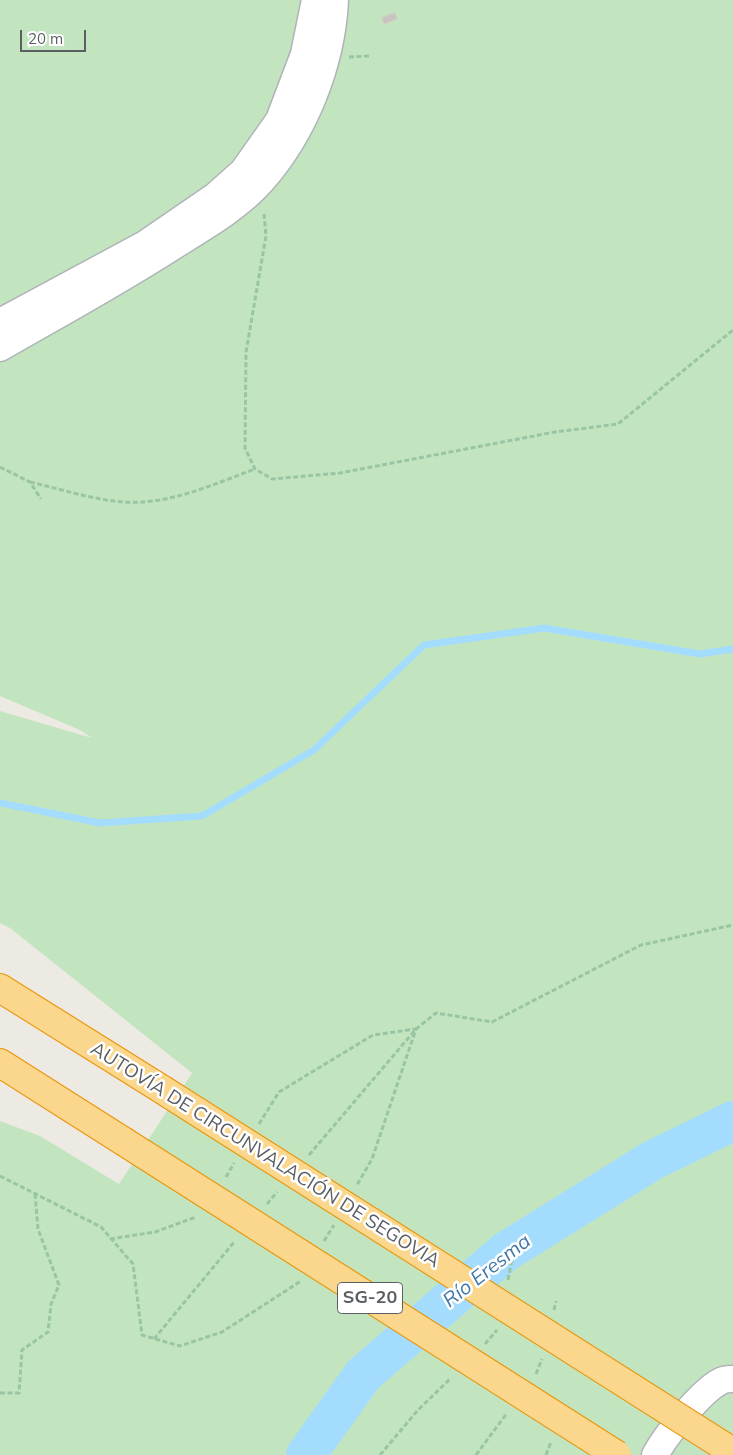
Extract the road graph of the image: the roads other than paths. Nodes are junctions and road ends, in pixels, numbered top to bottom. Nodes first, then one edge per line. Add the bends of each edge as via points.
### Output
1 (315, 0) edge
2 (334, 0) edge
3 (0, 322) edge
4 (0, 348) edge
5 (0, 988) edge
6 (0, 1063) edge
7 (733, 1379) edge
8 (733, 1452) edge
9 (617, 1455) edge
10 (656, 1455) edge

1 - 3 street via 304,54 279,120 243,170 215,196 145,244
2 - 4 street via 329,48 312,99 300,125 262,180 222,214 173,247
5 - 8 highway, AUTOVÍA DE CIRCUNVALACIÓN DE SEGOVIA, bridge
6 - 9 highway, SG-20, bridge
7 - 10 street via 722,1380 692,1407 664,1438

